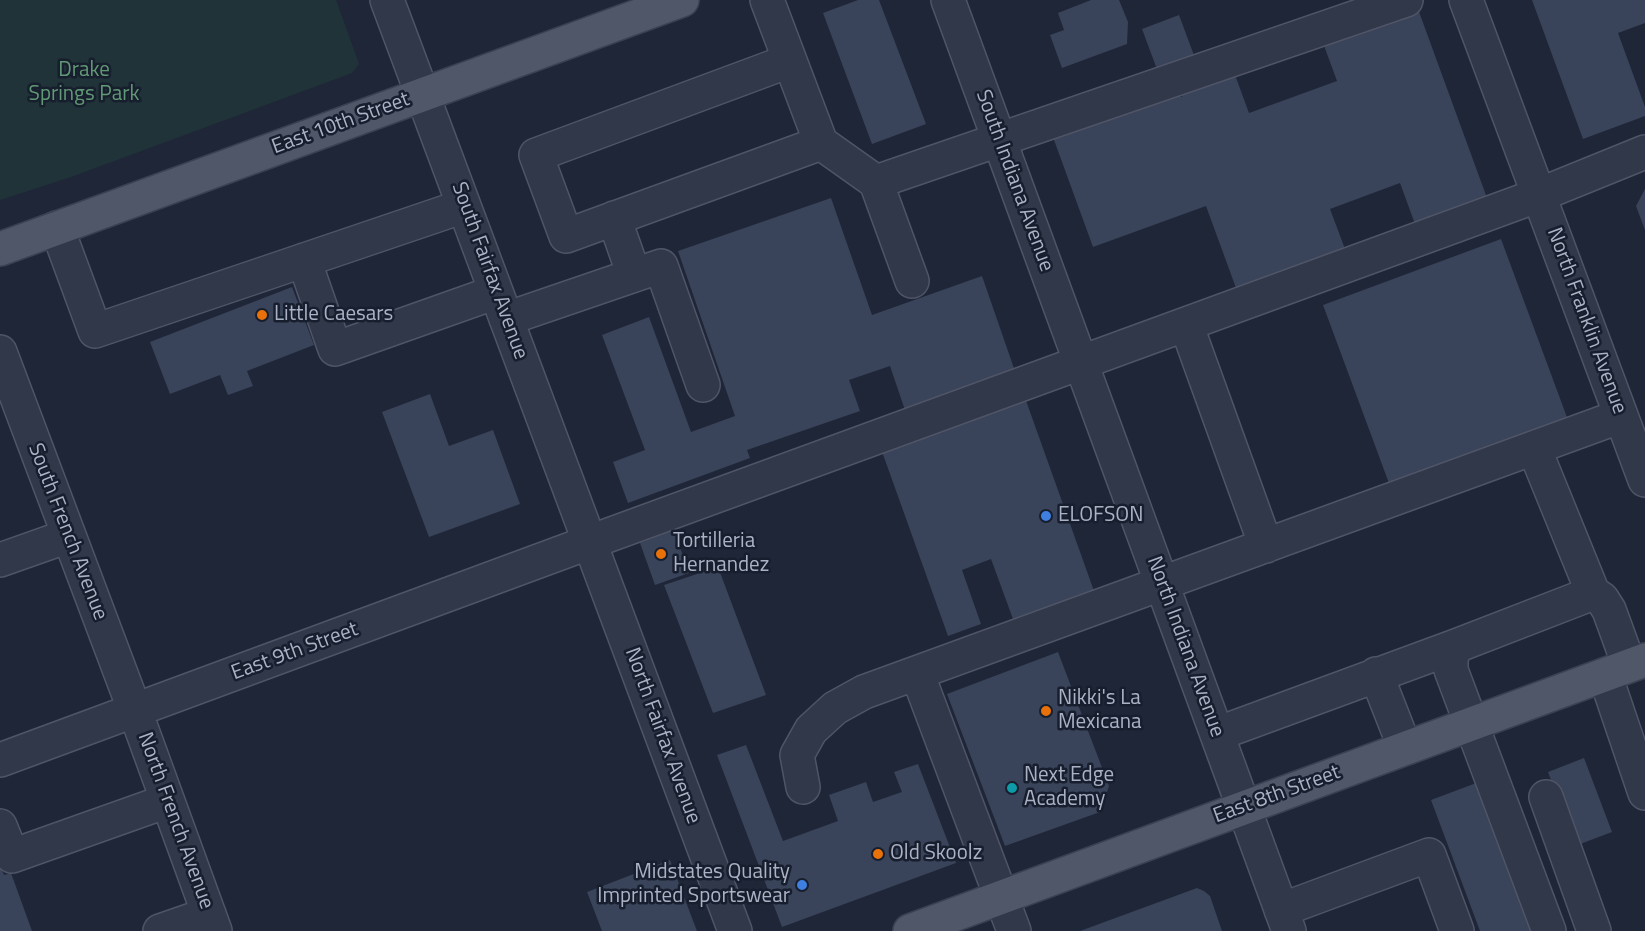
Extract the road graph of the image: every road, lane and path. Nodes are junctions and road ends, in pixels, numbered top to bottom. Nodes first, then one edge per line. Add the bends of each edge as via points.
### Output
1 (387, 0) edge
2 (682, 0) edge
3 (766, 0) edge
4 (948, 0) edge
5 (1406, 0) edge
6 (1466, 0) edge
7 (789, 62) junction
8 (422, 93) junction
9 (999, 139) junction
10 (821, 143) junction
11 (1645, 152) edge
12 (876, 182) junction
13 (1539, 195) junction
14 (464, 206) junction
15 (614, 218) junction
16 (57, 228) junction
17 (0, 249) edge
18 (304, 260) junction
19 (634, 275) junction
20 (912, 281) dead end
21 (501, 305) junction
22 (1186, 324) junction
23 (1080, 363) junction
24 (2, 364) edge
25 (703, 385) dead end
26 (1621, 416) junction
27 (1534, 448) junction
28 (1645, 480) edge
29 (68, 536) junction
30 (590, 542) junction
31 (1266, 546) junction
32 (0, 560) edge
33 (1162, 584) junction
34 (1593, 592) junction
35 (1456, 646) junction
36 (1626, 667) edge
37 (917, 673) junction
38 (1376, 674) junction
39 (135, 711) junction
40 (1472, 723) junction
41 (1217, 734) junction
42 (1405, 748) junction
43 (0, 760) edge
44 (803, 786) dead end
45 (1645, 793) edge
46 (1546, 797) dead end
47 (167, 801) junction
48 (1244, 808) junction
49 (0, 826) edge
50 (1002, 897) junction
51 (1285, 920) edge
52 (212, 922) edge
53 (1591, 923) edge
54 (160, 931) edge
55 (735, 931) edge
56 (910, 931) edge
57 (1014, 931) edge
58 (1457, 931) edge
59 (1550, 931) edge

1 - 8 street, South Fairfax Avenue
2 - 8 main road, East 10th Street
3 - 7 street
4 - 9 street, South Indiana Avenue
5 - 9 street
6 - 13 street, North Franklin Avenue
7 - 10 street
7 - 15 street via 536,155 566,236
8 - 14 street, South Fairfax Avenue
8 - 16 main road, East 10th Street
9 - 12 street
9 - 23 street, South Indiana Avenue
10 - 12 street
10 - 15 street
11 - 13 street, East 9th Street
12 - 20 street
13 - 22 street, East 9th Street
13 - 26 street, North Franklin Avenue
14 - 18 street
14 - 21 street, South Fairfax Avenue
15 - 19 street
16 - 17 main road, East 10th Street
16 - 18 street via 95,331
18 - 21 street via 335,349
19 - 21 street
19 - 25 street via 661,266
21 - 30 street, South Fairfax Avenue
22 - 23 street, East 9th Street
22 - 31 street
23 - 30 street, East 9th Street
23 - 33 street, North Indiana Avenue
24 - 29 street, South French Avenue
26 - 27 street
26 - 28 street, North Franklin Avenue
27 - 31 street
27 - 34 street
29 - 32 street
29 - 39 street, South French Avenue
30 - 39 street, East 9th Street
30 - 55 street, North Fairfax Avenue
31 - 33 street
33 - 37 street
33 - 41 street, North Indiana Avenue
34 - 35 street
34 - 36 street via 1609,610
35 - 38 street
35 - 40 street via 1451,670
36 - 40 main road, East 8th Street
36 - 45 street
37 - 44 street via 854,697 811,729 797,754
37 - 50 street
38 - 41 street
38 - 42 street
39 - 43 street, East 9th Street
39 - 47 street, North French Avenue
40 - 42 main road, East 8th Street
40 - 59 street
41 - 48 street, North Indiana Avenue
42 - 48 main road, East 8th Street
46 - 53 street
47 - 49 street via 12,856
47 - 52 street, North French Avenue
48 - 50 main road, East 8th Street
48 - 51 street, North Indiana Avenue
50 - 56 main road, East 8th Street
50 - 57 street
51 - 58 street via 1429,855
52 - 54 street
53 - 59 street

